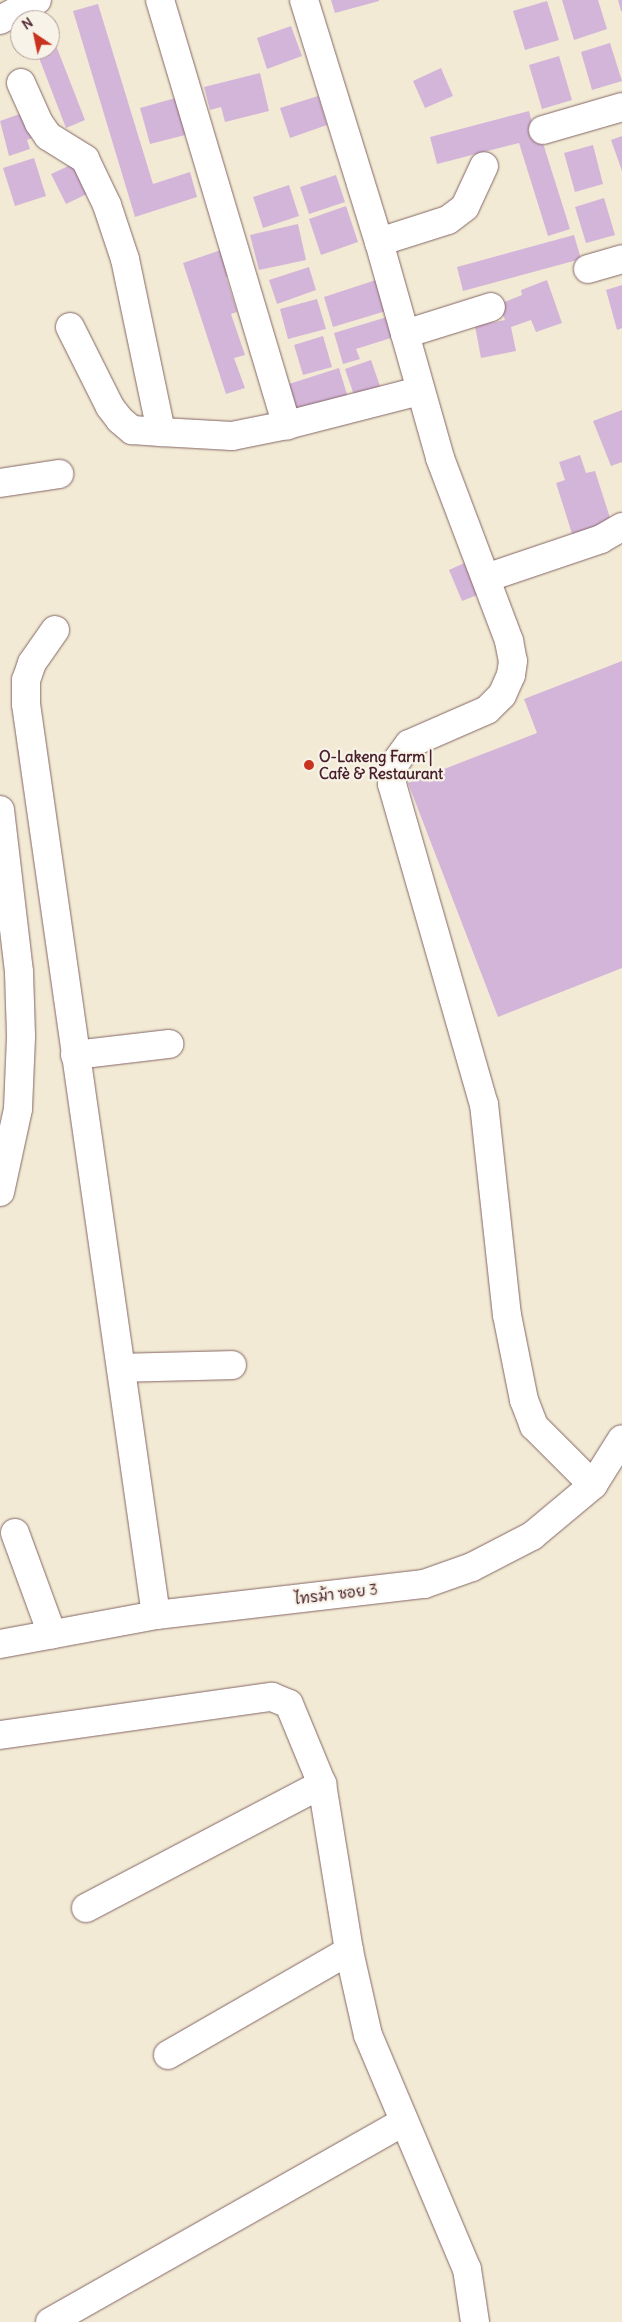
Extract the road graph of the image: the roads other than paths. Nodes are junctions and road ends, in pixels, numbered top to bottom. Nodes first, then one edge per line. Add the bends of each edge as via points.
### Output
1 (37, 0) edge
2 (160, 0) edge
3 (304, 0) edge
4 (0, 20) edge
5 (21, 83) dead end
6 (622, 107) edge
7 (543, 130) dead end
8 (484, 166) dead end
9 (380, 242) junction
10 (622, 259) edge
11 (588, 269) dead end
12 (491, 307) dead end
13 (70, 327) dead end
14 (404, 334) junction
15 (421, 397) junction
16 (287, 425) junction
17 (161, 432) junction
18 (59, 474) dead end
19 (0, 483) edge
20 (622, 527) edge
21 (486, 578) junction
22 (55, 630) dead end
23 (0, 810) edge
24 (169, 1044) dead end
25 (75, 1055) junction
26 (9, 1107) edge
27 (0, 1192) edge
28 (232, 1364) dead end
29 (121, 1368) junction
30 (622, 1439) edge
31 (593, 1485) junction
32 (15, 1533) dead end
33 (156, 1615) junction
34 (52, 1634) junction
35 (0, 1644) edge
36 (0, 1736) edge
37 (322, 1784) junction
38 (86, 1908) dead end
39 (349, 1951) junction
40 (168, 2055) dead end
41 (404, 2122) junction
42 (469, 2320) edge
43 (50, 2322) edge

1 - 4 street
2 - 16 street
3 - 9 street
5 - 17 street via 48,136 85,159 108,205 125,259
6 - 7 street
8 - 9 street via 464,207 448,220
9 - 14 street
10 - 11 street
12 - 14 street
13 - 17 street via 110,407 120,420 132,430
14 - 15 street
15 - 16 street
15 - 21 street via 440,458
16 - 17 street via 232,436
18 - 19 street
20 - 21 street via 601,539
21 - 31 street via 513,661 502,695 487,710 409,744 393,766 392,784 484,1104 507,1315 524,1400 534,1426
22 - 25 street via 32,663 26,680 26,704
23 - 26 street via 19,972
24 - 25 street
25 - 29 street
26 - 27 street
28 - 29 street
29 - 33 street
30 - 31 street, ไทรม้า ซอย 3
31 - 33 street, ไทรม้า ซอย 3 via 532,1536 472,1567 424,1584
32 - 34 street
33 - 34 street, ไทรม้า ซอย 3
34 - 35 street, ไทรม้า ซอย 3
36 - 37 street via 272,1697 289,1704
37 - 38 street
37 - 39 street
39 - 40 street
39 - 41 street via 368,2035
41 - 42 street via 467,2269
41 - 43 street

